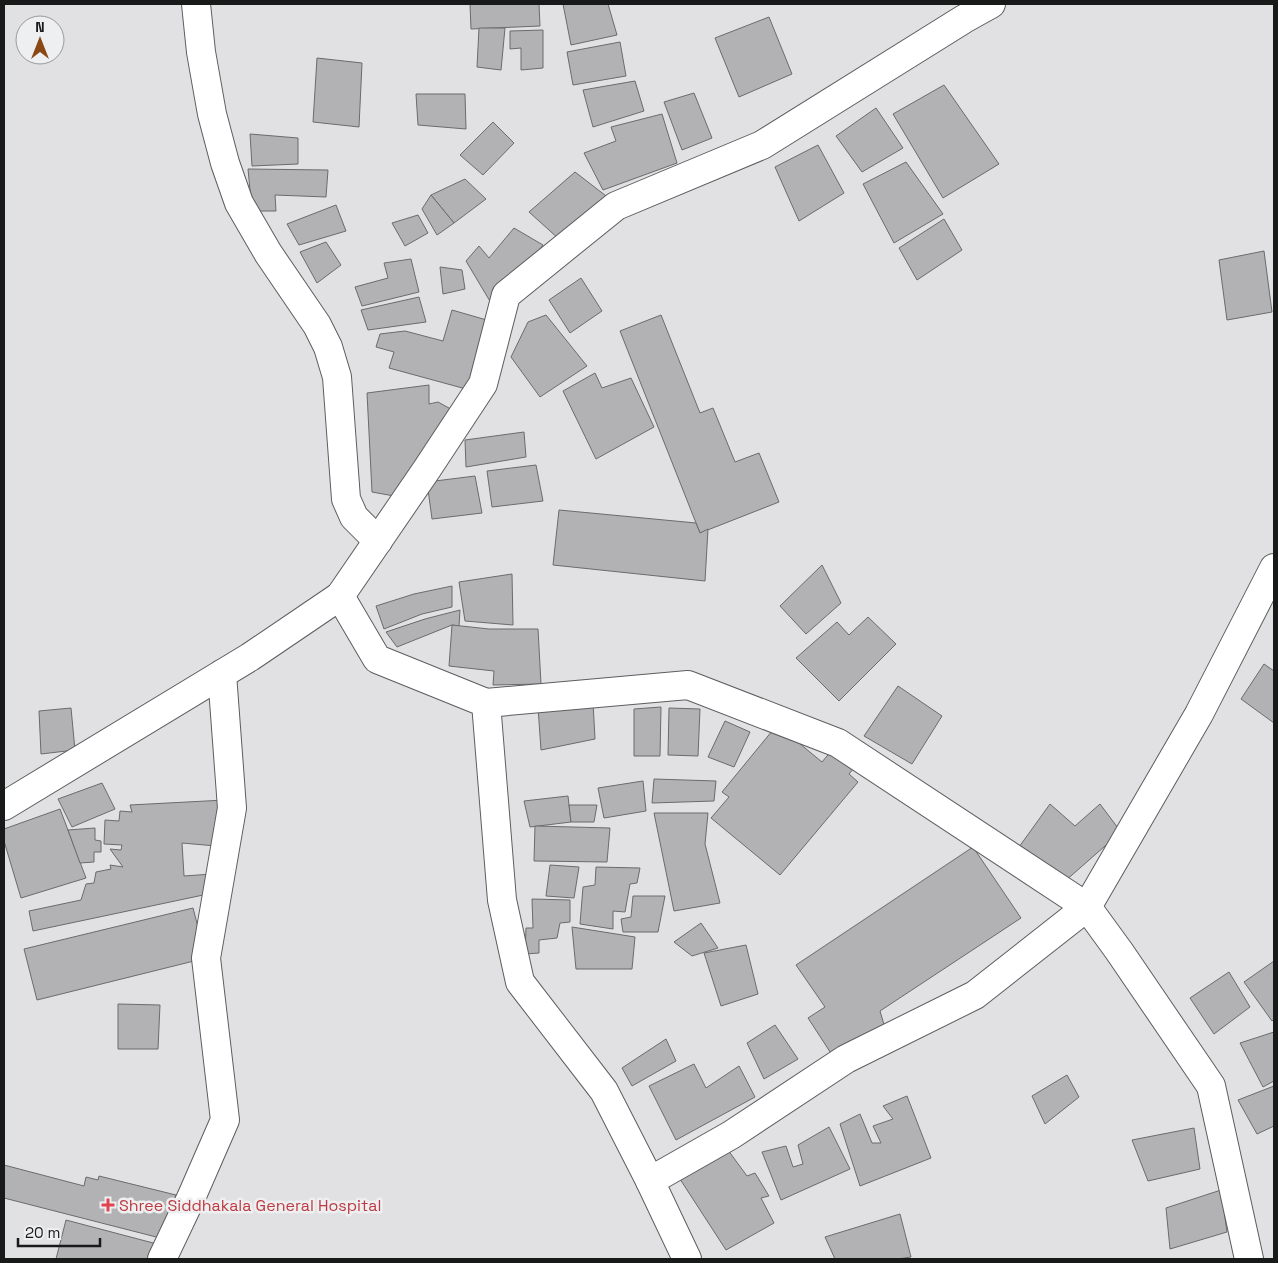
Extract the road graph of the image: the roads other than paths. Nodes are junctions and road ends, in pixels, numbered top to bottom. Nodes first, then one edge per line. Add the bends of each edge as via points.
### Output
1 (196, 4) edge
2 (991, 4) edge
3 (378, 541) junction
4 (1274, 568) edge
5 (340, 596) junction
6 (222, 674) junction
7 (486, 702) junction
8 (4, 806) edge
9 (1087, 907) junction
10 (650, 1181) junction
11 (162, 1259) edge
12 (687, 1259) edge
13 (1249, 1259) edge

1 - 3 street via 212,114 230,179 239,204 328,346 337,377 346,499 354,518
2 - 3 street via 762,145 616,206 506,295 483,384
3 - 5 street
4 - 9 street via 1199,714
5 - 6 street
5 - 7 street via 377,659
6 - 8 street
6 - 11 street via 232,808 206,958 225,1120
7 - 9 street via 688,685 838,743
7 - 10 street via 502,900 520,982 604,1092
9 - 10 street via 975,995 846,1060 731,1135
9 - 13 street via 1211,1086
10 - 12 street

